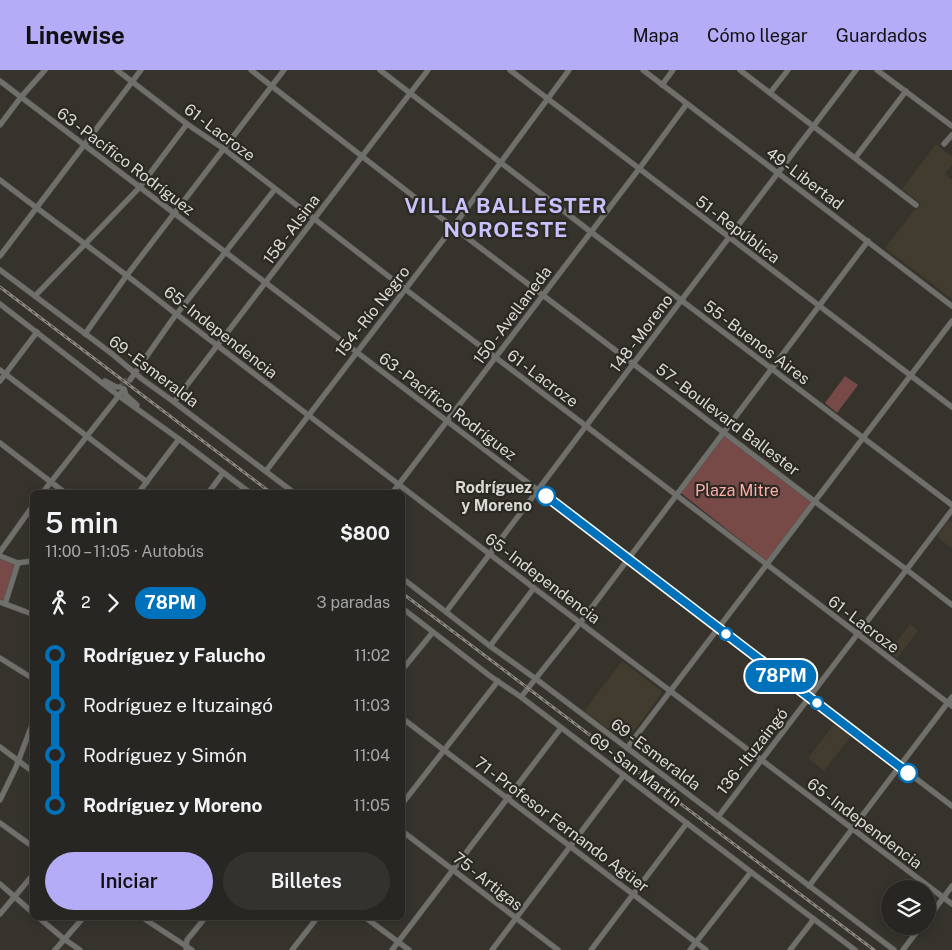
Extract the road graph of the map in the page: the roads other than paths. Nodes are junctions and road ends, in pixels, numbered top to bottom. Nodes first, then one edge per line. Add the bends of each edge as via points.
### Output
1 (45, 70) edge
2 (117, 70) edge
3 (141, 70) edge
4 (250, 70) edge
5 (284, 70) edge
6 (380, 70) edge
7 (428, 70) edge
8 (510, 70) edge
9 (569, 70) edge
10 (643, 70) edge
11 (673, 70) edge
12 (740, 70) edge
13 (788, 70) edge
14 (856, 70) edge
15 (877, 70) edge
16 (0, 81) edge
17 (132, 82) junction
18 (662, 85) junction
19 (272, 86) junction
20 (906, 91) junction
21 (410, 93) junction
22 (770, 94) junction
23 (21, 97) junction
24 (547, 99) junction
25 (686, 104) junction
26 (188, 124) junction
27 (0, 125) edge
28 (952, 126) edge
29 (814, 127) junction
30 (952, 135) edge
31 (944, 144) dead end
32 (84, 145) junction
33 (224, 150) junction
34 (361, 156) junction
35 (855, 158) junction
36 (501, 162) junction
37 (639, 169) junction
38 (778, 173) junction
39 (0, 180) edge
40 (139, 188) junction
41 (275, 189) junction
42 (916, 205) dead end
43 (36, 208) junction
44 (174, 214) junction
45 (314, 220) junction
46 (453, 227) junction
47 (591, 232) junction
48 (730, 238) junction
49 (868, 241) junction
50 (84, 244) junction
51 (224, 252) junction
52 (0, 256) edge
53 (0, 270) edge
54 (127, 275) junction
55 (266, 283) junction
56 (405, 289) junction
57 (543, 295) junction
58 (35, 296) junction
59 (682, 300) junction
60 (0, 304) edge
61 (820, 306) junction
62 (952, 306) edge
63 (177, 314) junction
64 (952, 321) edge
65 (37, 332) junction
66 (85, 334) junction
67 (218, 345) junction
68 (356, 352) junction
69 (111, 353) junction
70 (495, 358) junction
71 (634, 363) junction
72 (772, 369) junction
73 (0, 370) edge
74 (136, 373) junction
75 (5, 374) junction
76 (92, 374) junction
77 (911, 375) junction
78 (0, 381) edge
79 (122, 388) junction
80 (119, 396) junction
81 (174, 402) junction
82 (952, 407) edge
83 (145, 415) junction
84 (308, 415) junction
85 (448, 421) junction
86 (586, 426) junction
87 (724, 432) junction
88 (87, 436) junction
89 (862, 438) junction
90 (179, 439) junction
91 (0, 443) edge
92 (266, 471) junction
93 (223, 473) junction
94 (50, 482) junction
95 (147, 482) junction
96 (399, 484) junction
97 (44, 490) edge
98 (61, 490) edge
99 (141, 490) edge
100 (210, 490) edge
101 (246, 490) edge
102 (290, 490) edge
103 (394, 490) edge
104 (538, 490) junction
105 (676, 496) junction
106 (814, 501) junction
107 (952, 505) edge
108 (30, 510) edge
109 (952, 510) edge
110 (0, 552) edge
111 (489, 553) junction
112 (0, 556) edge
113 (628, 559) junction
114 (30, 561) edge
115 (18, 563) junction
116 (767, 565) junction
117 (907, 570) junction
118 (405, 580) edge
119 (534, 588) junction
120 (2, 603) edge
121 (952, 605) edge
122 (405, 610) edge
123 (446, 612) junction
124 (30, 613) edge
125 (580, 623) junction
126 (718, 628) junction
127 (433, 632) junction
128 (857, 634) junction
129 (490, 646) junction
130 (0, 658) edge
131 (405, 666) edge
132 (30, 677) edge
133 (536, 679) junction
134 (498, 681) junction
135 (670, 690) junction
136 (521, 697) junction
137 (810, 697) junction
138 (952, 697) edge
139 (950, 704) edge
140 (405, 720) edge
141 (561, 728) junction
142 (30, 731) edge
143 (0, 747) edge
144 (627, 748) junction
145 (444, 750) junction
146 (761, 760) junction
147 (19, 761) junction
148 (899, 766) junction
149 (30, 769) edge
150 (624, 775) junction
151 (508, 799) junction
152 (0, 800) edge
153 (405, 800) edge
154 (952, 806) edge
155 (718, 816) junction
156 (0, 823) edge
157 (687, 823) junction
158 (853, 829) junction
159 (405, 833) edge
160 (30, 845) edge
161 (570, 847) junction
162 (453, 870) junction
163 (751, 872) junction
164 (30, 878) edge
165 (0, 884) edge
166 (809, 886) junction
167 (952, 886) edge
168 (634, 894) junction
169 (14, 897) junction
170 (944, 897) junction
171 (952, 904) edge
172 (936, 908) edge
173 (30, 910) edge
174 (0, 914) edge
175 (516, 918) junction
176 (814, 919) junction
177 (41, 920) edge
178 (81, 920) edge
179 (145, 920) edge
180 (203, 920) edge
181 (315, 920) edge
182 (369, 920) edge
183 (915, 935) edge
184 (64, 939) junction
185 (398, 942) junction
186 (696, 942) junction
187 (186, 948) edge
188 (852, 949) edge
189 (55, 950) edge
190 (80, 950) edge
191 (192, 950) edge
192 (292, 950) edge
193 (392, 950) edge
194 (410, 950) edge
195 (492, 950) edge
196 (558, 950) edge
197 (591, 950) edge
198 (690, 950) edge
199 (706, 950) edge
200 (790, 950) edge
201 (894, 950) edge
202 (903, 950) edge

1 - 23 street
2 - 17 street, 61 - Lacroze
3 - 17 street
4 - 19 street, 57 - Boulevard Ballester
5 - 19 street
6 - 21 street, 55 - Buenos Aires
7 - 21 street, 158 - Alsina
8 - 24 street, 51 - República
9 - 24 street, 154 - Río Negro
10 - 18 street, 49 - Libertad
11 - 18 street
12 - 22 street
13 - 22 street
14 - 29 street, 148 - Moreno
15 - 20 street
16 - 23 street, 63 - Pacífico Rodríguez
17 - 26 street, 61 - Lacroze
17 - 32 street
18 - 25 street, 49 - Libertad
19 - 33 street
19 - 34 street, 57 - Boulevard Ballester
20 - 28 street
20 - 35 street
21 - 34 street, 158 - Alsina
21 - 36 street, 55 - Buenos Aires
22 - 29 street
23 - 27 street
23 - 32 street, 63 - Pacífico Rodríguez
24 - 36 street, 154 - Río Negro
24 - 37 street, 51 - República
25 - 37 street, 150 - Avellaneda
25 - 38 street, 49 - Libertad
26 - 33 street, 61 - Lacroze
26 - 40 street
29 - 35 street
29 - 38 street, 148 - Moreno
30 - 31 street
32 - 40 street, 63 - Pacífico Rodríguez
32 - 43 street
33 - 41 street, 61 - Lacroze
33 - 44 street
34 - 45 street, 158 - Alsina
34 - 46 street, 57 - Boulevard Ballester
35 - 42 street
36 - 46 street, 154 - Río Negro
36 - 47 street, 55 - Buenos Aires
37 - 47 street, 150 - Avellaneda
37 - 48 street, 51 - República
38 - 48 street, 148 - Moreno
38 - 49 street, 49 - Libertad
39 - 43 street, 65 - Independencia
40 - 44 street, 63 - Pacífico Rodríguez
40 - 50 street
41 - 45 street, 61 - Lacroze
41 - 51 street
43 - 50 street, 65 - Independencia
43 - 52 street
44 - 51 street, 63 - Pacífico Rodríguez
44 - 54 street
45 - 55 street, 158 - Alsina
45 - 56 street, 61 - Lacroze
46 - 56 street, 154 - Río Negro
46 - 57 street, 57 - Boulevard Ballester
47 - 57 street, 150 - Avellaneda
47 - 59 street, 55 - Buenos Aires
48 - 59 street, 148 - Moreno
48 - 61 street, 51 - República
49 - 61 street
49 - 62 street, 49 - Libertad
50 - 54 street, 65 - Independencia
50 - 58 street
51 - 55 street, 63 - Pacífico Rodríguez
51 - 63 street
53 - 58 street, 69 - Esmeralda
54 - 63 street, 65 - Independencia
54 - 66 street
55 - 67 street, 158 - Alsina
55 - 68 street, 63 - Pacífico Rodríguez
56 - 68 street, 154 - Río Negro
56 - 70 street, 61 - Lacroze
57 - 70 street, 150 - Avellaneda
57 - 71 street, 57 - Boulevard Ballester
58 - 66 street, 69 - Esmeralda
59 - 71 street, 148 - Moreno
59 - 72 street, 55 - Buenos Aires
60 - 65 street
61 - 72 street
61 - 77 street, 51 - República
63 - 67 street, 65 - Independencia
63 - 74 street
64 - 77 street
65 - 75 street
65 - 76 street
66 - 69 street, 69 - Esmeralda
67 - 81 street, 158 - Alsina
67 - 84 street, 65 - Independencia
68 - 84 street, 154 - Río Negro
68 - 85 street, 63 - Pacífico Rodríguez
69 - 74 street, 69 - Esmeralda
69 - 74 street via 129,372 128,380
70 - 85 street, 150 - Avellaneda
70 - 86 street, 61 - Lacroze
71 - 86 street, 148 - Moreno
71 - 87 street, 57 - Boulevard Ballester
72 - 87 street
72 - 89 street, 55 - Buenos Aires
73 - 75 street
74 - 81 street, 69 - Esmeralda
75 - 78 street
75 - 88 street
76 - 79 street
76 - 80 street
77 - 82 street, 51 - República
77 - 89 street
79 - 80 street
79 - 83 street
80 - 83 street
80 - 88 street
81 - 92 street, 69 - Esmeralda
83 - 90 street
84 - 92 street, 154 - Río Negro
84 - 96 street, 65 - Independencia
85 - 96 street, 150 - Avellaneda
85 - 104 street, 63 - Pacífico Rodríguez
86 - 104 street, 148 - Moreno
86 - 105 street, 61 - Lacroze
87 - 105 street
87 - 106 street, 57 - Boulevard Ballester
88 - 94 street
88 - 95 street
89 - 106 street
89 - 107 street, 55 - Buenos Aires
90 - 93 street
90 - 95 street
91 - 94 street
92 - 102 street, 69 - Esmeralda
93 - 100 street
93 - 101 street
94 - 97 street
94 - 98 street
95 - 99 street
96 - 103 street, 150 - Avellaneda
96 - 111 street, 65 - Independencia
104 - 111 street, 148 - Moreno
104 - 113 street, 63 - Pacífico Rodríguez
105 - 113 street
105 - 116 street, 61 - Lacroze
106 - 116 street
106 - 117 street, 57 - Boulevard Ballester
108 - 110 street
109 - 117 street, 136 - Ituzaingó
111 - 119 street, 65 - Independencia
111 - 123 street, 148 - Moreno
112 - 115 street
113 - 125 street
113 - 126 street, 63 - Pacífico Rodríguez
114 - 115 street
115 - 120 street
116 - 126 street
116 - 128 street, 61 - Lacroze
117 - 121 street, 57 - Boulevard Ballester
117 - 128 street, 136 - Ituzaingó
118 - 123 street, 69 - Esmeralda
119 - 125 street, 65 - Independencia
119 - 129 street
120 - 124 street
122 - 127 street, 69 - San Martín
123 - 129 street, 69 - Esmeralda
125 - 133 street
125 - 135 street, 65 - Independencia
126 - 135 street
126 - 137 street, 63 - Pacífico Rodríguez
127 - 131 street
127 - 134 street, 69 - San Martín
128 - 137 street, 136 - Ituzaingó
128 - 139 street, 61 - Lacroze
129 - 133 street, 69 - Esmeralda
130 - 132 street
133 - 136 street
133 - 144 street, 69 - Esmeralda
134 - 136 street, 69 - San Martín
134 - 145 street
135 - 144 street
135 - 146 street, 65 - Independencia
136 - 141 street, 69 - San Martín
137 - 146 street, 136 - Ituzaingó
137 - 148 street, 63 - Pacífico Rodríguez
138 - 139 street
139 - 148 street
140 - 145 street, 71 - Profesor Fernando Agüer
141 - 150 street, 69 - San Martín
141 - 151 street
142 - 147 street
143 - 147 street
144 - 155 street, 69 - Esmeralda
145 - 151 street, 71 - Profesor Fernando Agüer
145 - 153 street
146 - 155 street, 136 - Ituzaingó
146 - 158 street, 65 - Independencia
147 - 149 street
147 - 152 street
148 - 154 street, 63 - Pacífico Rodríguez
148 - 158 street
150 - 157 street, 69 - San Martín
150 - 161 street
151 - 161 street, 71 - Profesor Fernando Agüer
151 - 162 street
155 - 166 street, 69 - Esmeralda
156 - 160 street
157 - 163 street, 69 - San Martín
157 - 168 street
158 - 166 street
158 - 170 street, 65 - Independencia
159 - 162 street, 75 - Artigas
161 - 168 street, 71 - Profesor Fernando Agüer
161 - 175 street
162 - 175 street, 75 - Artigas
162 - 185 street
163 - 176 street, 69 - San Martín
163 - 186 street
164 - 169 street
165 - 169 street
166 - 201 street, 69 - Esmeralda
167 - 170 street
168 - 186 street, 71 - Profesor Fernando Agüer
168 - 197 street
169 - 173 street
169 - 174 street
170 - 171 street, 65 - Independencia
170 - 172 street
175 - 195 street
175 - 196 street, 75 - Artigas
176 - 188 street, 69 - San Martín
176 - 200 street
177 - 184 street
178 - 184 street
179 - 187 street
180 - 187 street via 187,940
181 - 192 street
182 - 185 street
183 - 202 street
184 - 189 street
184 - 190 street
185 - 193 street
185 - 194 street
186 - 198 street
186 - 199 street, 71 - Profesor Fernando Agüer
187 - 191 street

